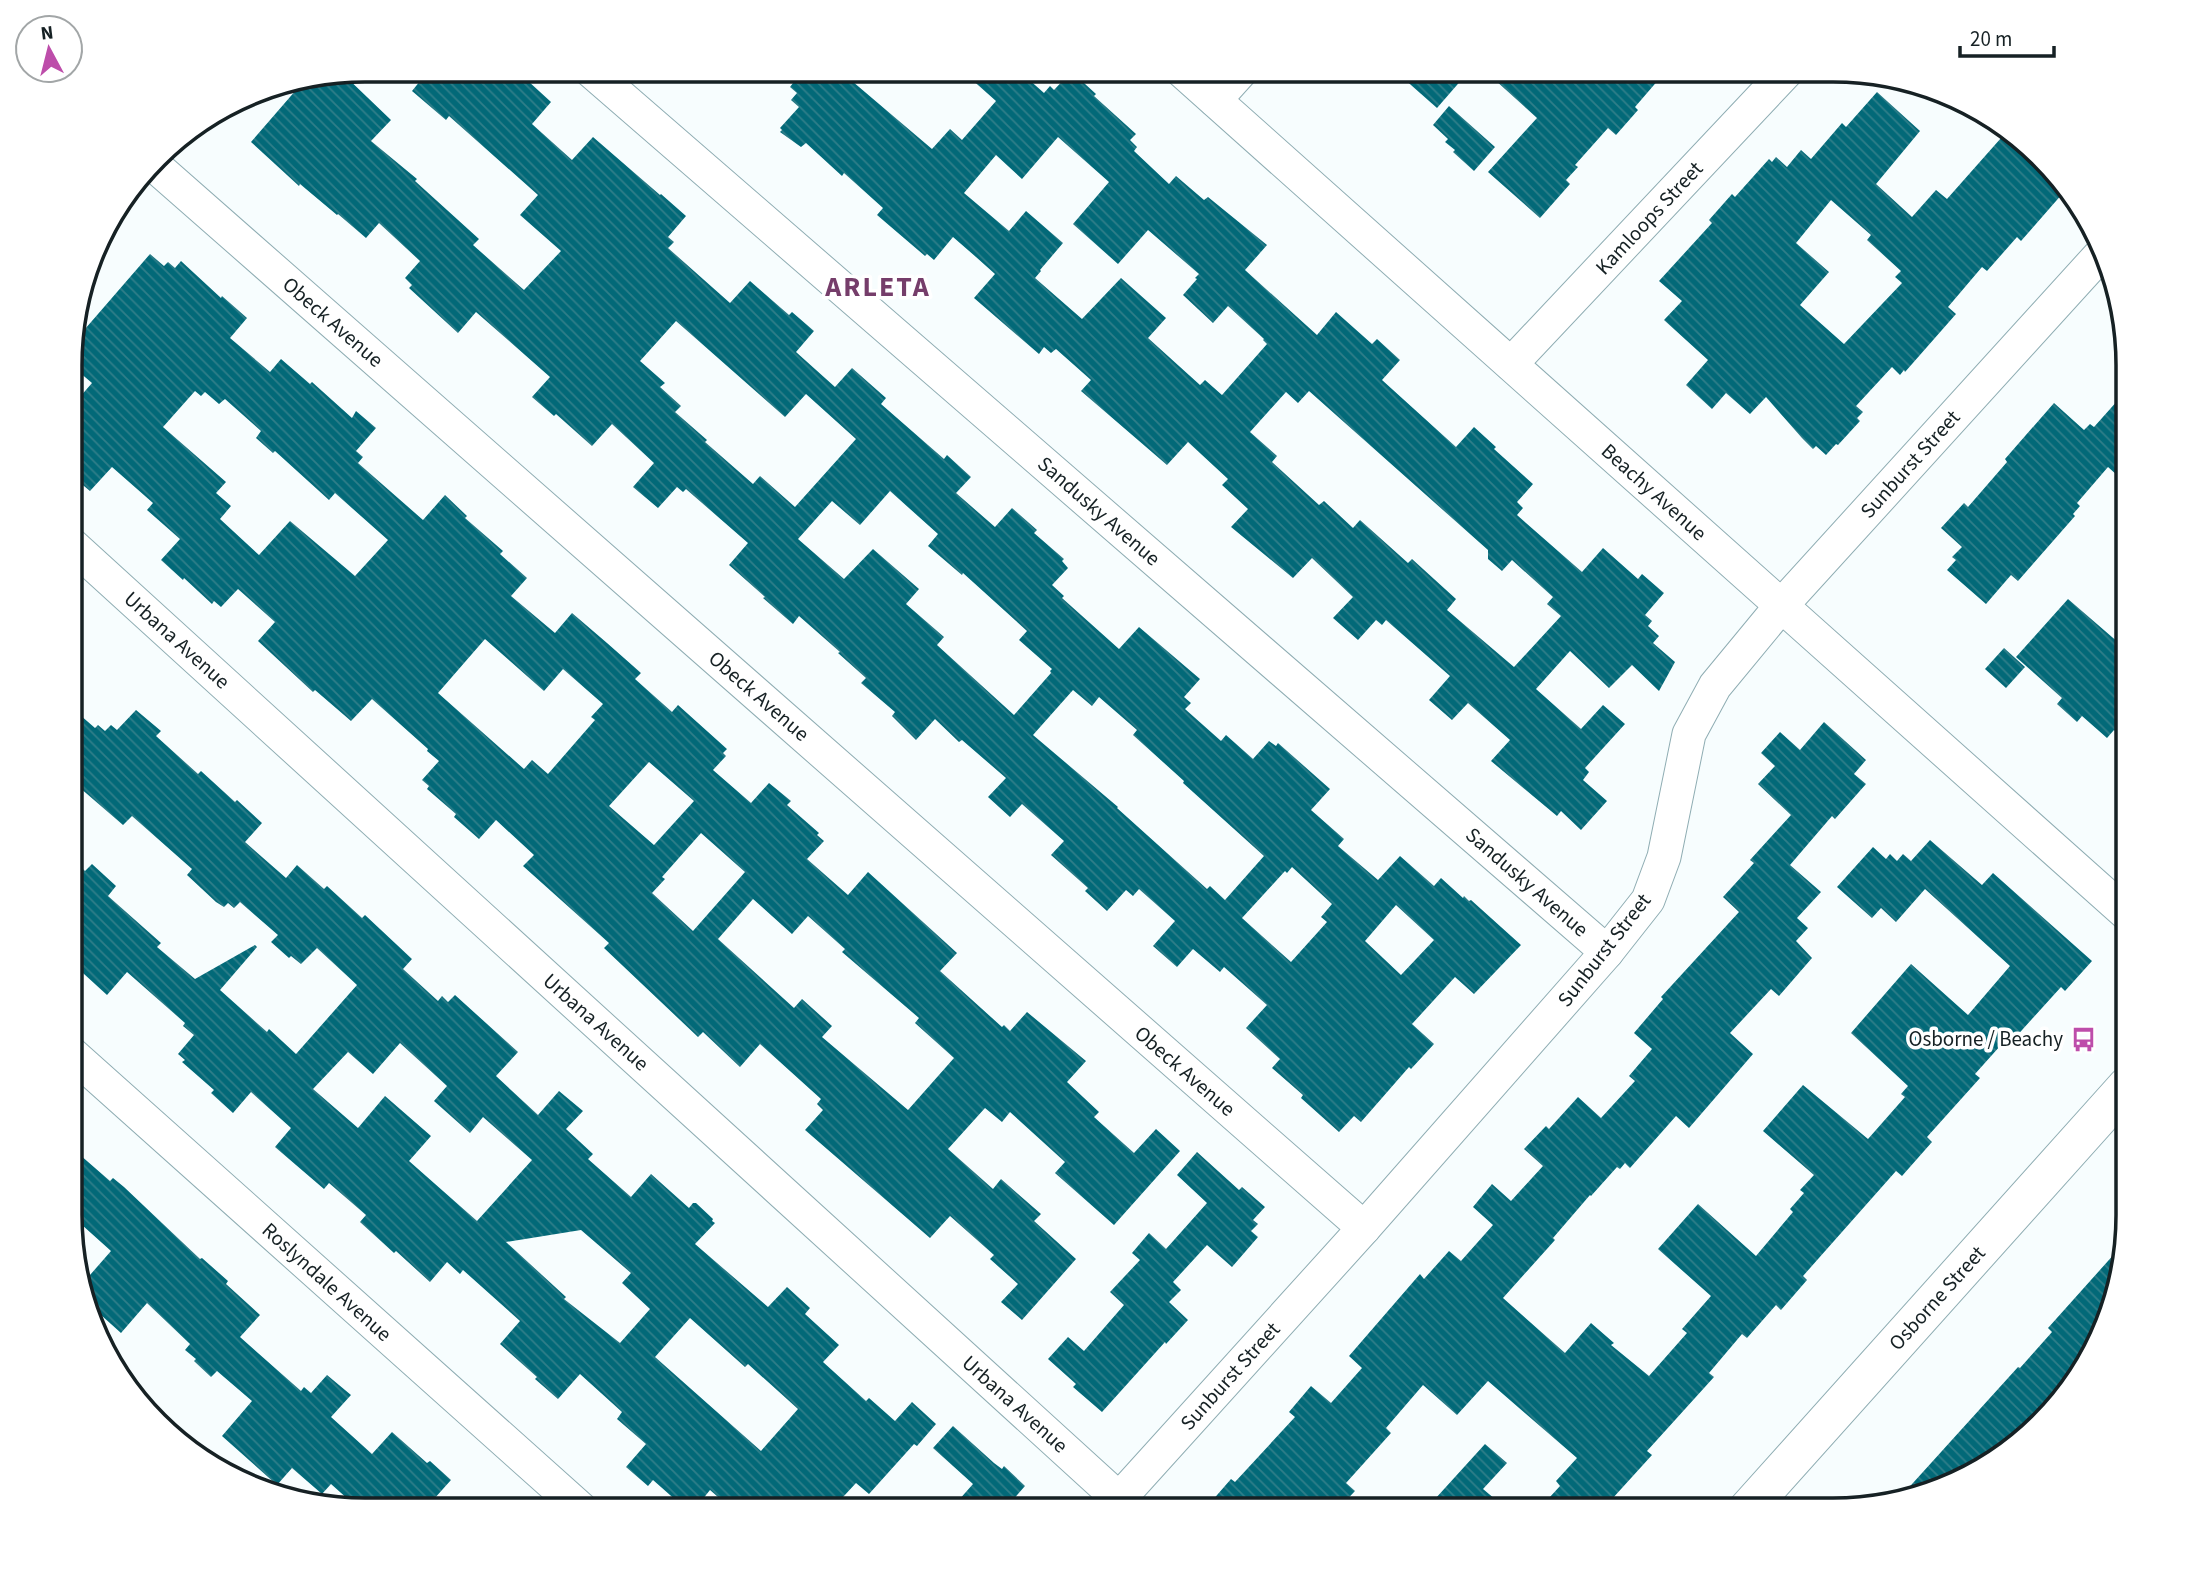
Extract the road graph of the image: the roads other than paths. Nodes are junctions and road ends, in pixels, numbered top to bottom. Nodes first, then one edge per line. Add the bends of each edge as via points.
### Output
1 (604, 82) edge
2 (1195, 82) edge
3 (1231, 82) edge
4 (1777, 82) edge
5 (1215, 100) junction
6 (161, 170) edge
7 (2095, 260) edge
8 (1511, 364) junction
9 (82, 554) edge
10 (1781, 606) junction
11 (2116, 904) edge
12 (1607, 952) junction
13 (82, 1064) edge
14 (2116, 1098) edge
15 (1364, 1228) junction
16 (569, 1498) edge
17 (1107, 1498) edge
18 (1119, 1498) edge
19 (1758, 1498) edge

1 - 12 street, Sandusky Avenue
2 - 5 street, Beachy Avenue
3 - 5 street
4 - 8 street, Kamloops Street
5 - 8 street, Beachy Avenue
6 - 15 street, Obeck Avenue
7 - 10 street, Sunburst Street
8 - 10 street, Beachy Avenue
9 - 17 street, Urbana Avenue
10 - 11 street, Beachy Avenue
10 - 12 street, Sunburst Street via 1715,686 1689,734 1664,857 1648,900
12 - 15 street, Sunburst Street
13 - 16 street, Roslyndale Avenue
14 - 19 main road, Osborne Street
15 - 18 street, Sunburst Street

